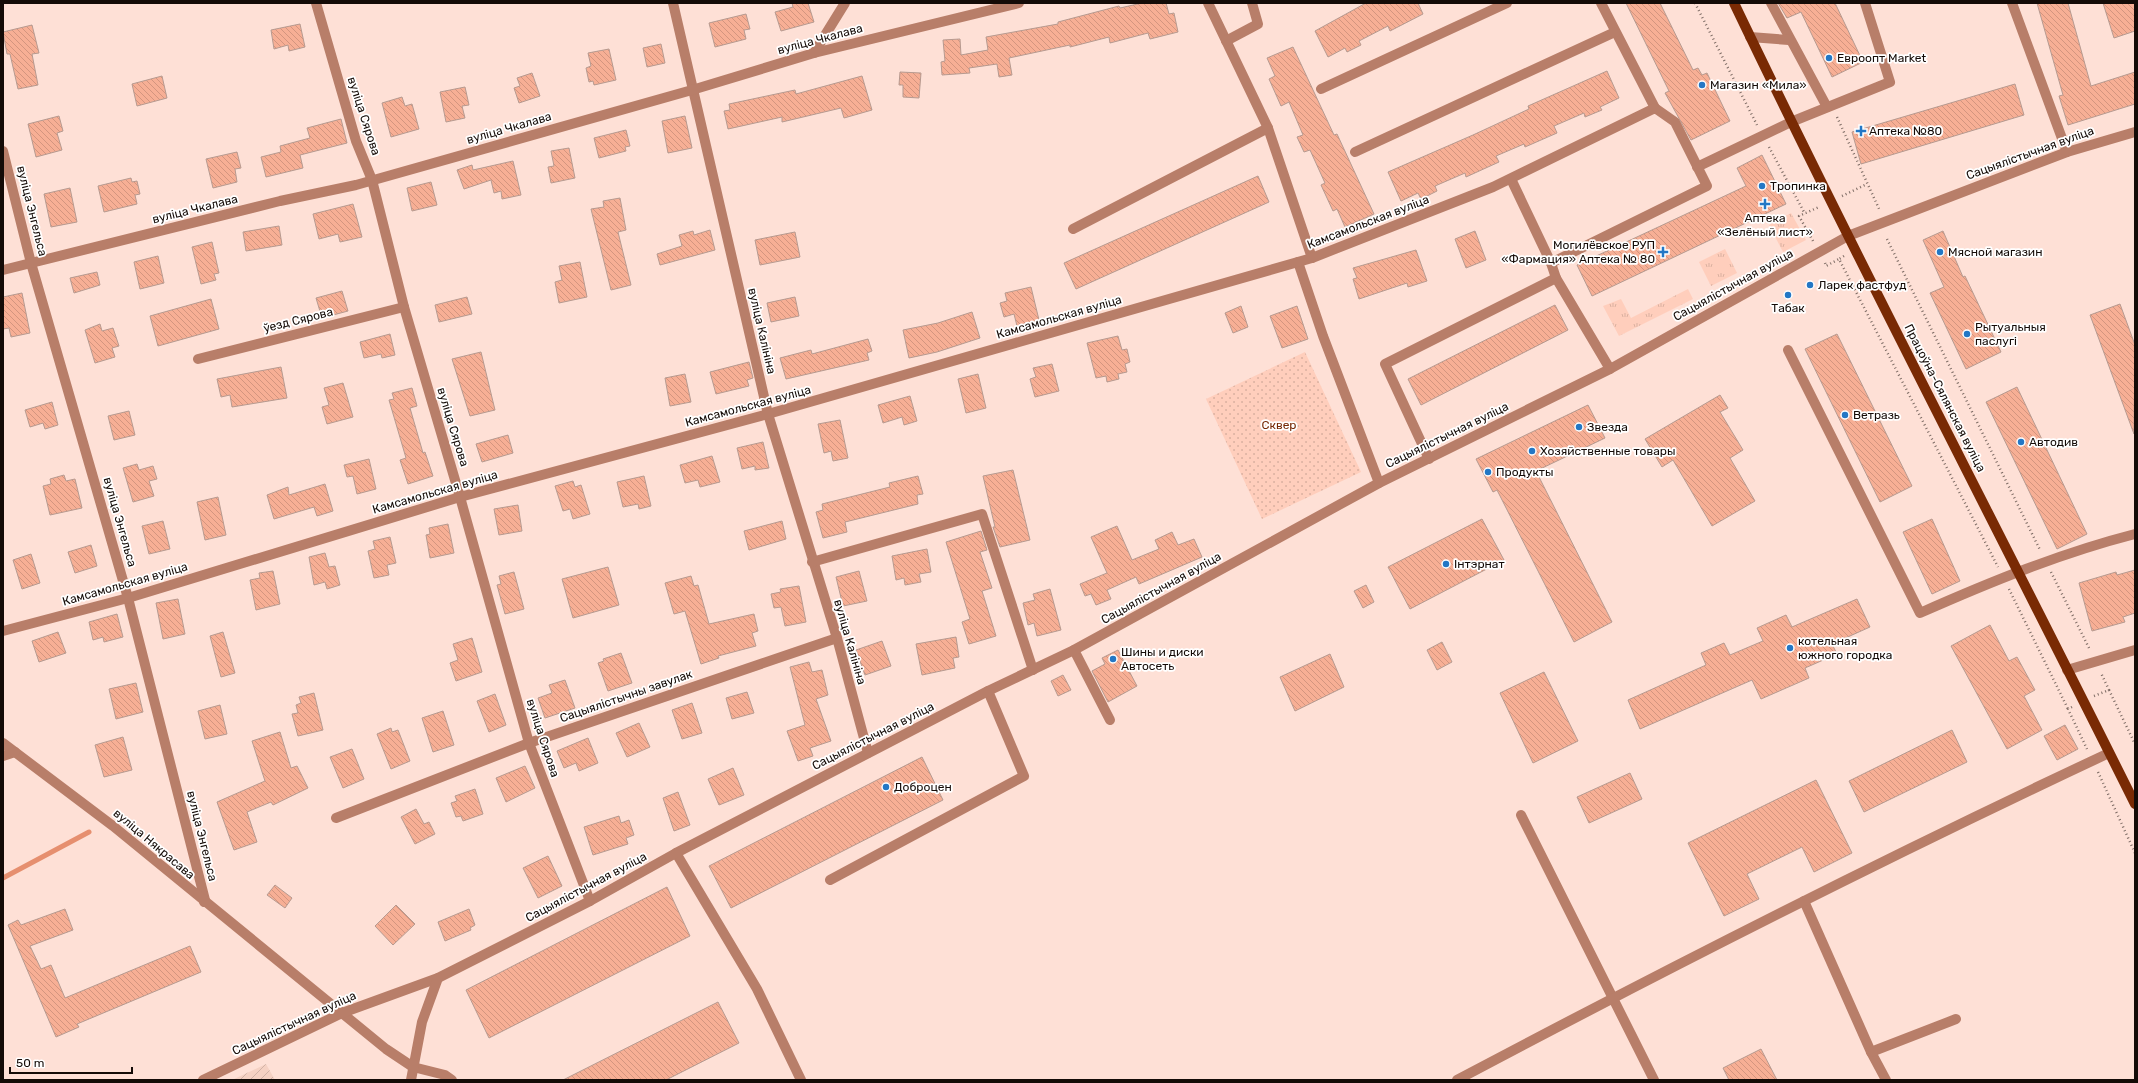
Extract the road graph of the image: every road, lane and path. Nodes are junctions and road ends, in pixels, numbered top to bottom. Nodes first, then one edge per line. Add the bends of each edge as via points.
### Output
1 (316, 3) edge
2 (672, 3) edge
3 (845, 3) edge
4 (1019, 3) edge
5 (1208, 3) edge
6 (1252, 3) edge
7 (1507, 3) edge
8 (1601, 3) edge
9 (1694, 3) edge
10 (1734, 3) edge
11 (1771, 3) edge
12 (1865, 3) edge
13 (2012, 3) edge
14 (1615, 32) junction
15 (1750, 37) junction
16 (1789, 40) junction
17 (1226, 41) junction
18 (814, 53) junction
19 (1321, 89) dead end
20 (692, 90) junction
21 (1830, 106) junction
22 (1655, 108) junction
23 (1790, 122) junction
24 (1268, 128) junction
25 (2135, 132) edge
26 (1763, 135) junction
27 (3, 151) edge
28 (1356, 152) dead end
29 (2067, 152) junction
30 (1697, 166) junction
31 (1511, 179) junction
32 (372, 180) junction
33 (1867, 184) junction
34 (1830, 202) junction
35 (1805, 214) junction
36 (1884, 222) junction
37 (1073, 229) dead end
38 (1848, 236) junction
39 (1887, 239) dead end
40 (1856, 251) junction
41 (1819, 252) junction
42 (1312, 258) junction
43 (1839, 258) junction
44 (1298, 262) junction
45 (31, 263) junction
46 (1551, 263) junction
47 (3, 270) edge
48 (1556, 278) junction
49 (404, 307) junction
50 (1788, 350) dead end
51 (198, 359) dead end
52 (1610, 369) junction
53 (768, 414) junction
54 (1429, 458) junction
55 (1379, 483) junction
56 (460, 497) junction
57 (2135, 534) edge
58 (812, 562) junction
59 (2045, 562) junction
60 (2018, 571) junction
61 (2003, 577) junction
62 (128, 598) junction
63 (3, 631) edge
64 (837, 638) junction
65 (1074, 650) junction
66 (2135, 650) edge
67 (2096, 662) junction
68 (1033, 670) junction
69 (2067, 670) junction
70 (2109, 690) junction
71 (988, 691) junction
72 (2084, 700) junction
73 (2068, 709) junction
74 (1110, 720) dead end
75 (2134, 740) edge
76 (3, 743) edge
77 (529, 743) junction
78 (2135, 744) edge
79 (15, 752) junction
80 (868, 753) junction
81 (2109, 753) junction
82 (3, 756) edge
83 (2093, 761) junction
84 (2135, 804) edge
85 (1521, 815) dead end
86 (336, 818) dead end
87 (676, 853) junction
88 (2135, 853) edge
89 (830, 880) dead end
90 (590, 901) junction
91 (1804, 901) junction
92 (204, 902) junction
93 (438, 978) junction
94 (1614, 997) junction
95 (342, 1013) junction
96 (1956, 1019) dead end
97 (1871, 1052) junction
98 (413, 1067) junction
99 (203, 1080) edge
100 (411, 1080) edge
101 (452, 1080) edge
102 (801, 1080) edge
103 (1457, 1080) edge
104 (1654, 1080) edge
105 (1886, 1080) edge

1 - 32 street, вуліца Сярова via 356,141
2 - 20 street, вуліца Калініна
3 - 18 street
4 - 18 street, вуліца Чкалава
5 - 17 street
6 - 17 street via 1258,24
7 - 19 street
8 - 14 street
9 - 26 path
10 - 15 main road, Працоўна-Сялянская вуліца
11 - 16 street
12 - 21 street via 1890,82
13 - 29 street
14 - 22 street
14 - 28 street
15 - 16 street
15 - 23 main road, Працоўна-Сялянская вуліца
16 - 21 street
17 - 24 street
18 - 20 street, вуліца Чкалава
20 - 32 street, вуліца Чкалава
20 - 53 street, вуліца Калініна
21 - 23 street
21 - 33 path
22 - 30 street via 1675,122
22 - 31 street, Камсамольская вуліца
23 - 26 street
23 - 34 main road, Працоўна-Сялянская вуліца
24 - 37 street
24 - 42 street
25 - 29 street, Сацыялістычная вуліца
26 - 30 street
26 - 35 path
27 - 45 street, вуліца Энгельса
29 - 36 street, Сацыялістычная вуліца
30 - 46 street via 1707,186
31 - 42 street, Камсамольская вуліца
31 - 46 street
32 - 45 street, вуліца Чкалава
32 - 49 street, вуліца Сярова
33 - 34 path
33 - 36 path
34 - 35 path
34 - 38 main road, Працоўна-Сялянская вуліца
35 - 41 path via 1799,216
36 - 38 street, Сацыялістычная вуліца
38 - 40 main road, Працоўна-Сялянская вуліца
38 - 41 street, Сацыялістычная вуліца
39 - 59 path
40 - 43 path
40 - 60 main road, Працоўна-Сялянская вуліца
41 - 43 path via 1826,266
41 - 52 street, Сацыялістычная вуліца
42 - 44 street, Камсамольская вуліца
43 - 61 path
44 - 53 street, Камсамольская вуліца
44 - 55 street
45 - 47 street, вуліца Чкалава
45 - 62 street, вуліца Энгельса
46 - 48 street
48 - 52 street
48 - 54 street via 1385,364
49 - 51 street, ўезд Сярова
49 - 56 street, вуліца Сярова
50 - 61 street via 1920,613
52 - 54 street, Сацыялістычная вуліца
53 - 56 street, Камсамольская вуліца
53 - 58 street, вуліца Калініна
54 - 55 street, Сацыялістычная вуліца
55 - 65 street, Сацыялістычная вуліца
56 - 62 street, Камсамольская вуліца
56 - 77 street, вуліца Сярова
57 - 59 street
58 - 64 street, вуліца Калініна
58 - 68 street via 982,514
59 - 60 street
59 - 67 path
60 - 61 street
60 - 69 main road, Працоўна-Сялянская вуліца
61 - 73 path
62 - 63 street, Камсамольская вуліца
62 - 92 street, вуліца Энгельса
64 - 77 street, Сацыялістычны завулак
64 - 80 street, вуліца Калініна
65 - 68 street, Сацыялістычная вуліца
65 - 74 street
66 - 67 street
67 - 69 street
67 - 70 path
68 - 71 street, Сацыялістычная вуліца
69 - 72 main road, Працоўна-Сялянская вуліца
70 - 72 path
70 - 75 path
71 - 80 street, Сацыялістычная вуліца
71 - 89 street via 1024,776
72 - 73 path
72 - 81 main road, Працоўна-Сялянская вуліца
73 - 83 path
75 - 78 path
76 - 79 street, вуліца Някрасава
77 - 86 street, Сацыялістычны завулак
77 - 90 street, вуліца Сярова
79 - 82 street
79 - 92 street, вуліца Някрасава via 113,826
80 - 87 street, Сацыялістычная вуліца
81 - 83 street
81 - 84 main road, Працоўна-Сялянская вуліца
83 - 88 path
83 - 91 street
85 - 94 street
87 - 90 street, Сацыялістычная вуліца
87 - 102 street via 757,989
90 - 93 street, Сацыялістычная вуліца
91 - 94 street
91 - 97 street
92 - 95 street, вуліца Някрасава
93 - 95 street, Сацыялістычная вуліца
93 - 98 street via 422,1022
94 - 103 street
94 - 104 street
95 - 98 street, вуліца Някрасава via 386,1049
95 - 99 street, Сацыялістычная вуліца
96 - 97 street
97 - 105 street
98 - 100 street
98 - 101 street, вуліца Някрасава via 445,1075

